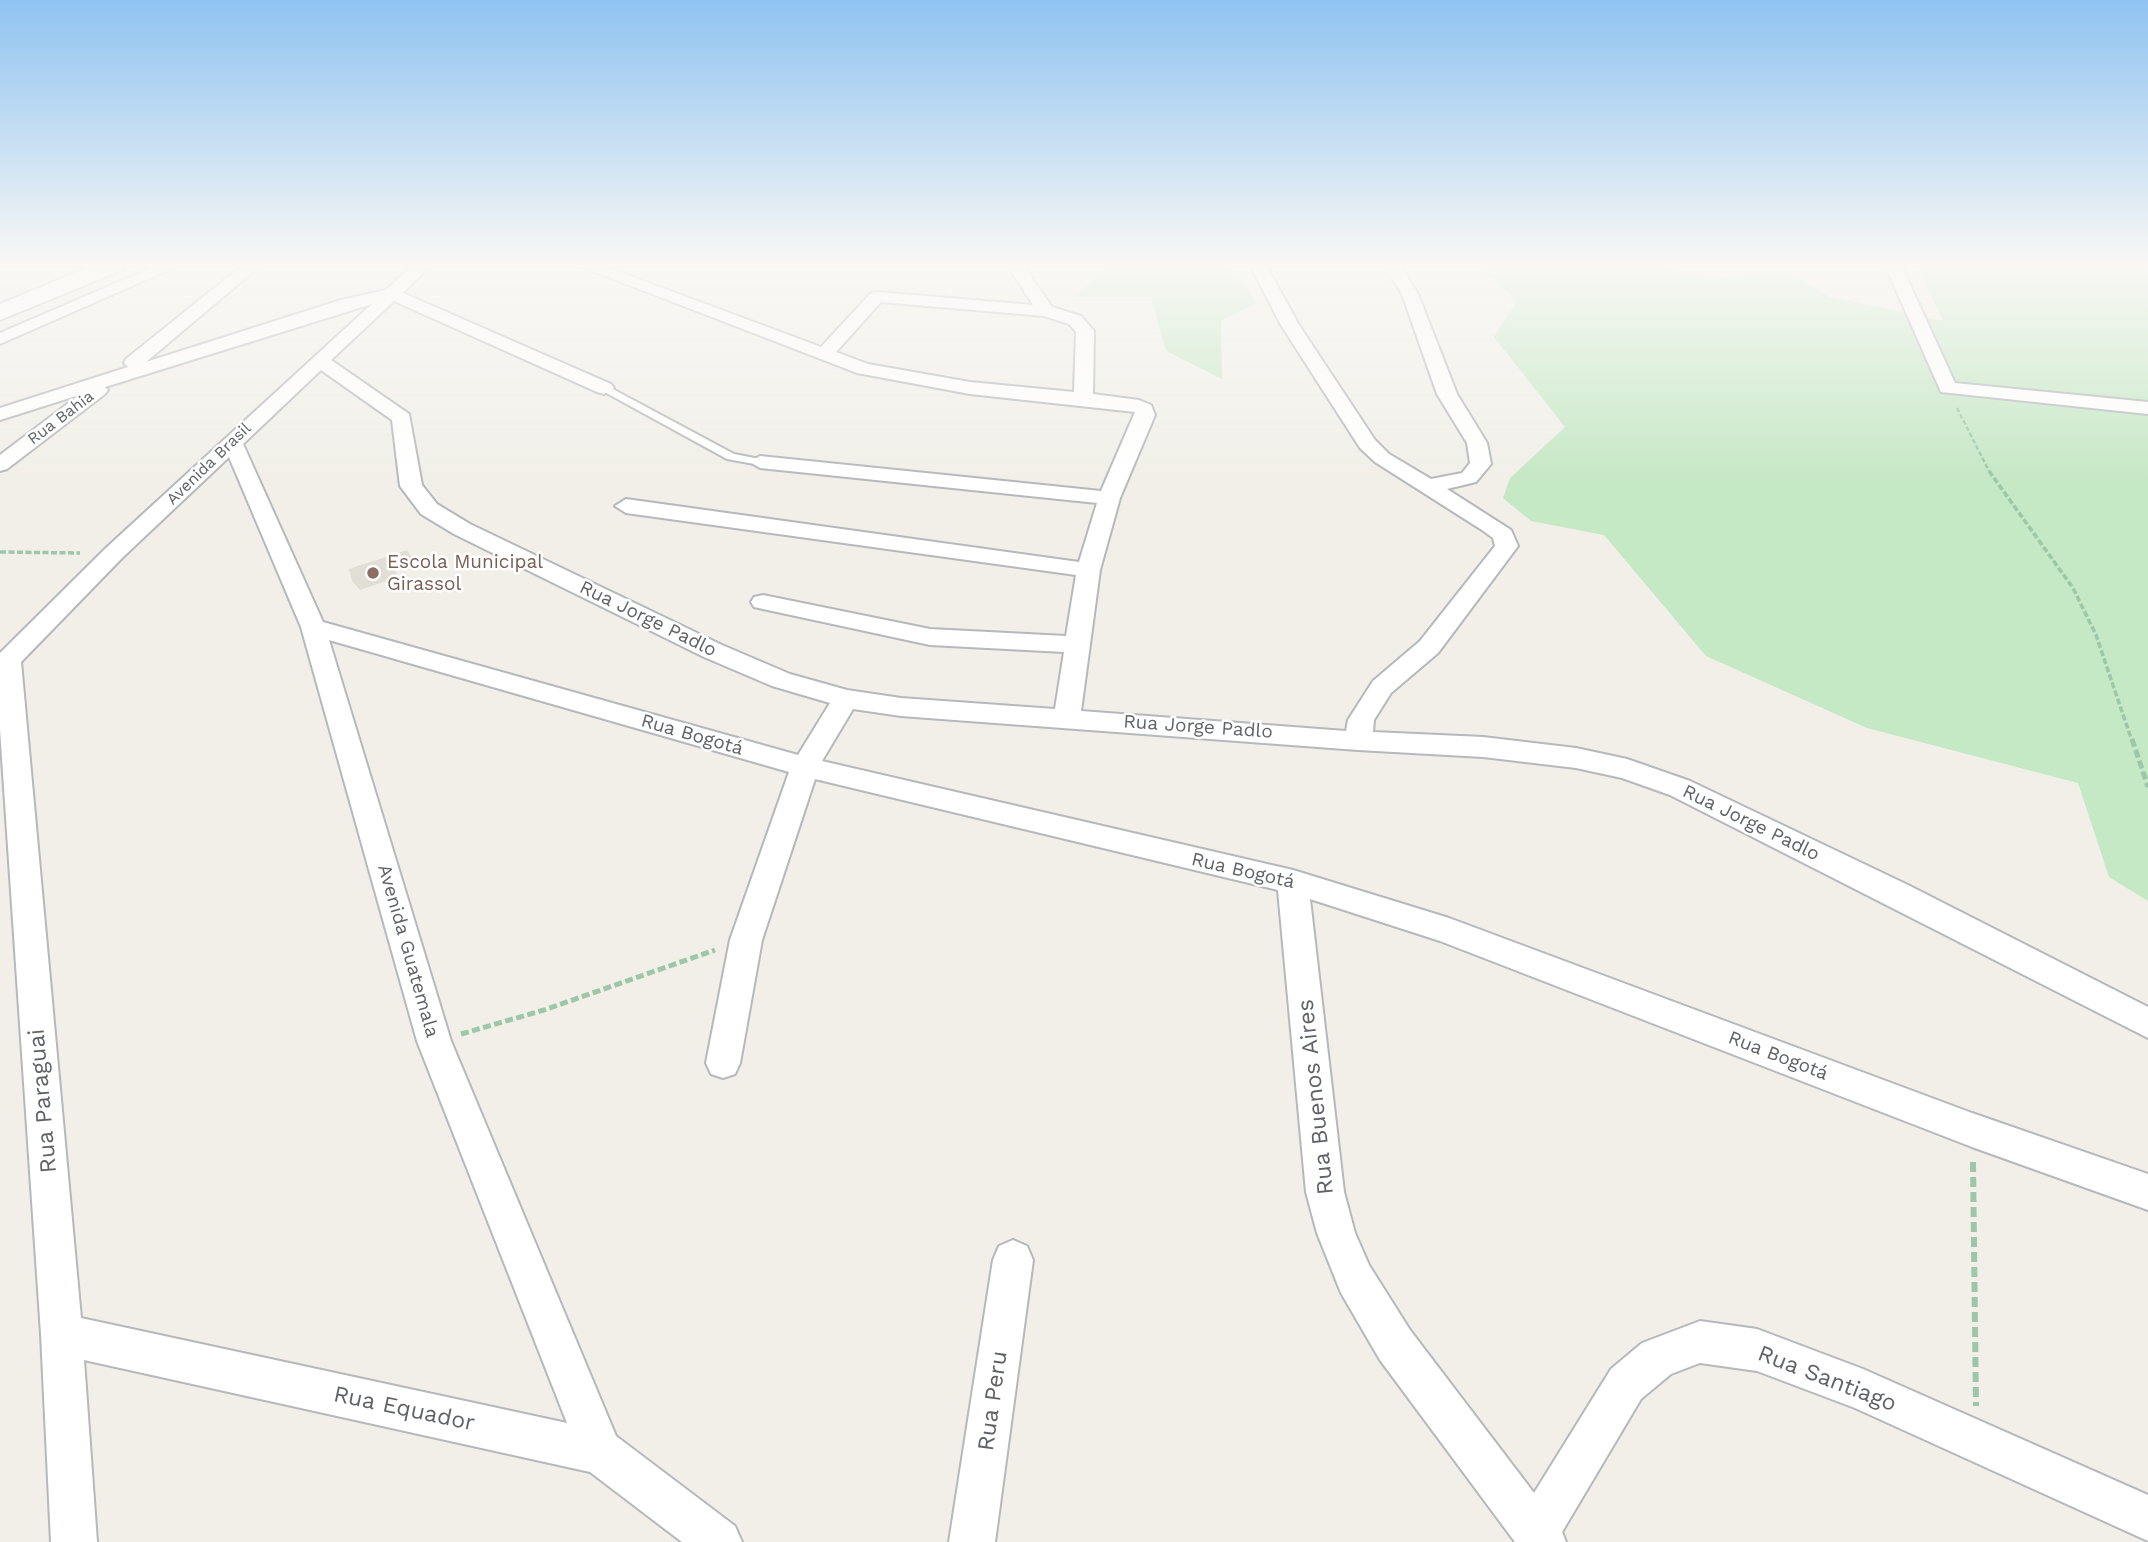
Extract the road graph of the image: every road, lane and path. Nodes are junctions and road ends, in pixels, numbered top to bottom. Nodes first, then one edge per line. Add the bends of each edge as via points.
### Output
1 (164, 337) edge
2 (241, 337) edge
3 (345, 337) edge
4 (487, 337) edge
5 (776, 337) edge
6 (840, 337) edge
7 (1085, 337) edge
8 (1298, 337) edge
9 (1425, 337) edge
10 (1925, 337) edge
11 (824, 355) junction
12 (319, 360) junction
13 (116, 376) junction
14 (604, 388) joint
15 (1948, 388) junction
16 (1083, 398) junction
17 (2148, 408) edge
18 (0, 414) edge
19 (233, 444) junction
20 (761, 462) joint
21 (0, 465) edge
22 (1429, 486) junction
23 (1109, 498) junction
24 (626, 506) dead end
25 (0, 552) edge
26 (114, 553) junction
27 (1088, 570) junction
28 (763, 602) dead end
29 (313, 627) junction
30 (1077, 645) junction
31 (4, 664) edge
32 (846, 699) junction
33 (1067, 717) junction
34 (1358, 740) junction
35 (805, 767) junction
36 (2148, 787) edge
37 (1293, 882) junction
38 (746, 940) junction
39 (2148, 1023) edge
40 (434, 1041) junction
41 (723, 1063) dead end
42 (1972, 1130) junction
43 (2148, 1192) edge
44 (1013, 1260) dead end
45 (62, 1334) junction
46 (1977, 1440) junction
47 (600, 1452) junction
48 (2148, 1518) edge
49 (1540, 1537) edge
50 (74, 1542) edge
51 (719, 1542) edge
52 (972, 1542) edge

1 - 13 street, Rua Bahia
2 - 13 street
3 - 12 street, Avenida Brasil
4 - 14 street
5 - 11 street
6 - 11 street
7 - 16 street
8 - 22 street via 1367,444
9 - 22 street via 1447,394 1476,443 1481,464 1469,478
10 - 15 street
11 - 16 street via 864,369 943,383
12 - 19 street, Avenida Brasil
12 - 32 street, Rua Jorge Padlo via 402,418 411,486 429,509 713,651 781,680
13 - 18 street
13 - 21 street, Rua Bahia
14 - 20 lane via 731,457
15 - 17 street
15 - 36 path via 1977,452 2073,588 2096,635
16 - 23 street via 1132,404 1144,410
19 - 26 street, Avenida Brasil
19 - 29 street, Avenida Guatemala
20 - 23 street
22 - 34 street via 1503,536 1507,546 1429,647 1382,687 1361,720
23 - 27 street
24 - 27 street
25 - 26 path
26 - 31 street, Avenida Brasil
27 - 30 street
28 - 30 street via 930,637
29 - 35 street, Rua Bogotá
29 - 40 street, Avenida Guatemala
30 - 33 street
31 - 45 street, Rua Paraguai
32 - 33 street, Rua Jorge Padlo via 901,707
32 - 35 street
33 - 34 street, Rua Jorge Padlo
34 - 39 street, Rua Jorge Padlo via 1483,747 1628,769 1680,788
35 - 37 street, Rua Bogotá
35 - 38 street
37 - 42 street, Rua Bogotá via 1449,931
37 - 49 street, Rua Buenos Aires via 1325,1192 1336,1233 1355,1279 1395,1345
38 - 40 path via 544,1010
38 - 41 street
40 - 47 street, Avenida Guatemala
42 - 43 street, Rua Bogotá
42 - 46 path
44 - 52 street, Rua Peru
45 - 47 street, Rua Equador
45 - 50 street, Rua Paraguai
46 - 48 street, Rua Santiago
46 - 49 street, Rua Santiago via 1757,1350 1700,1342 1657,1358 1626,1384
47 - 51 street, Rua Equador

